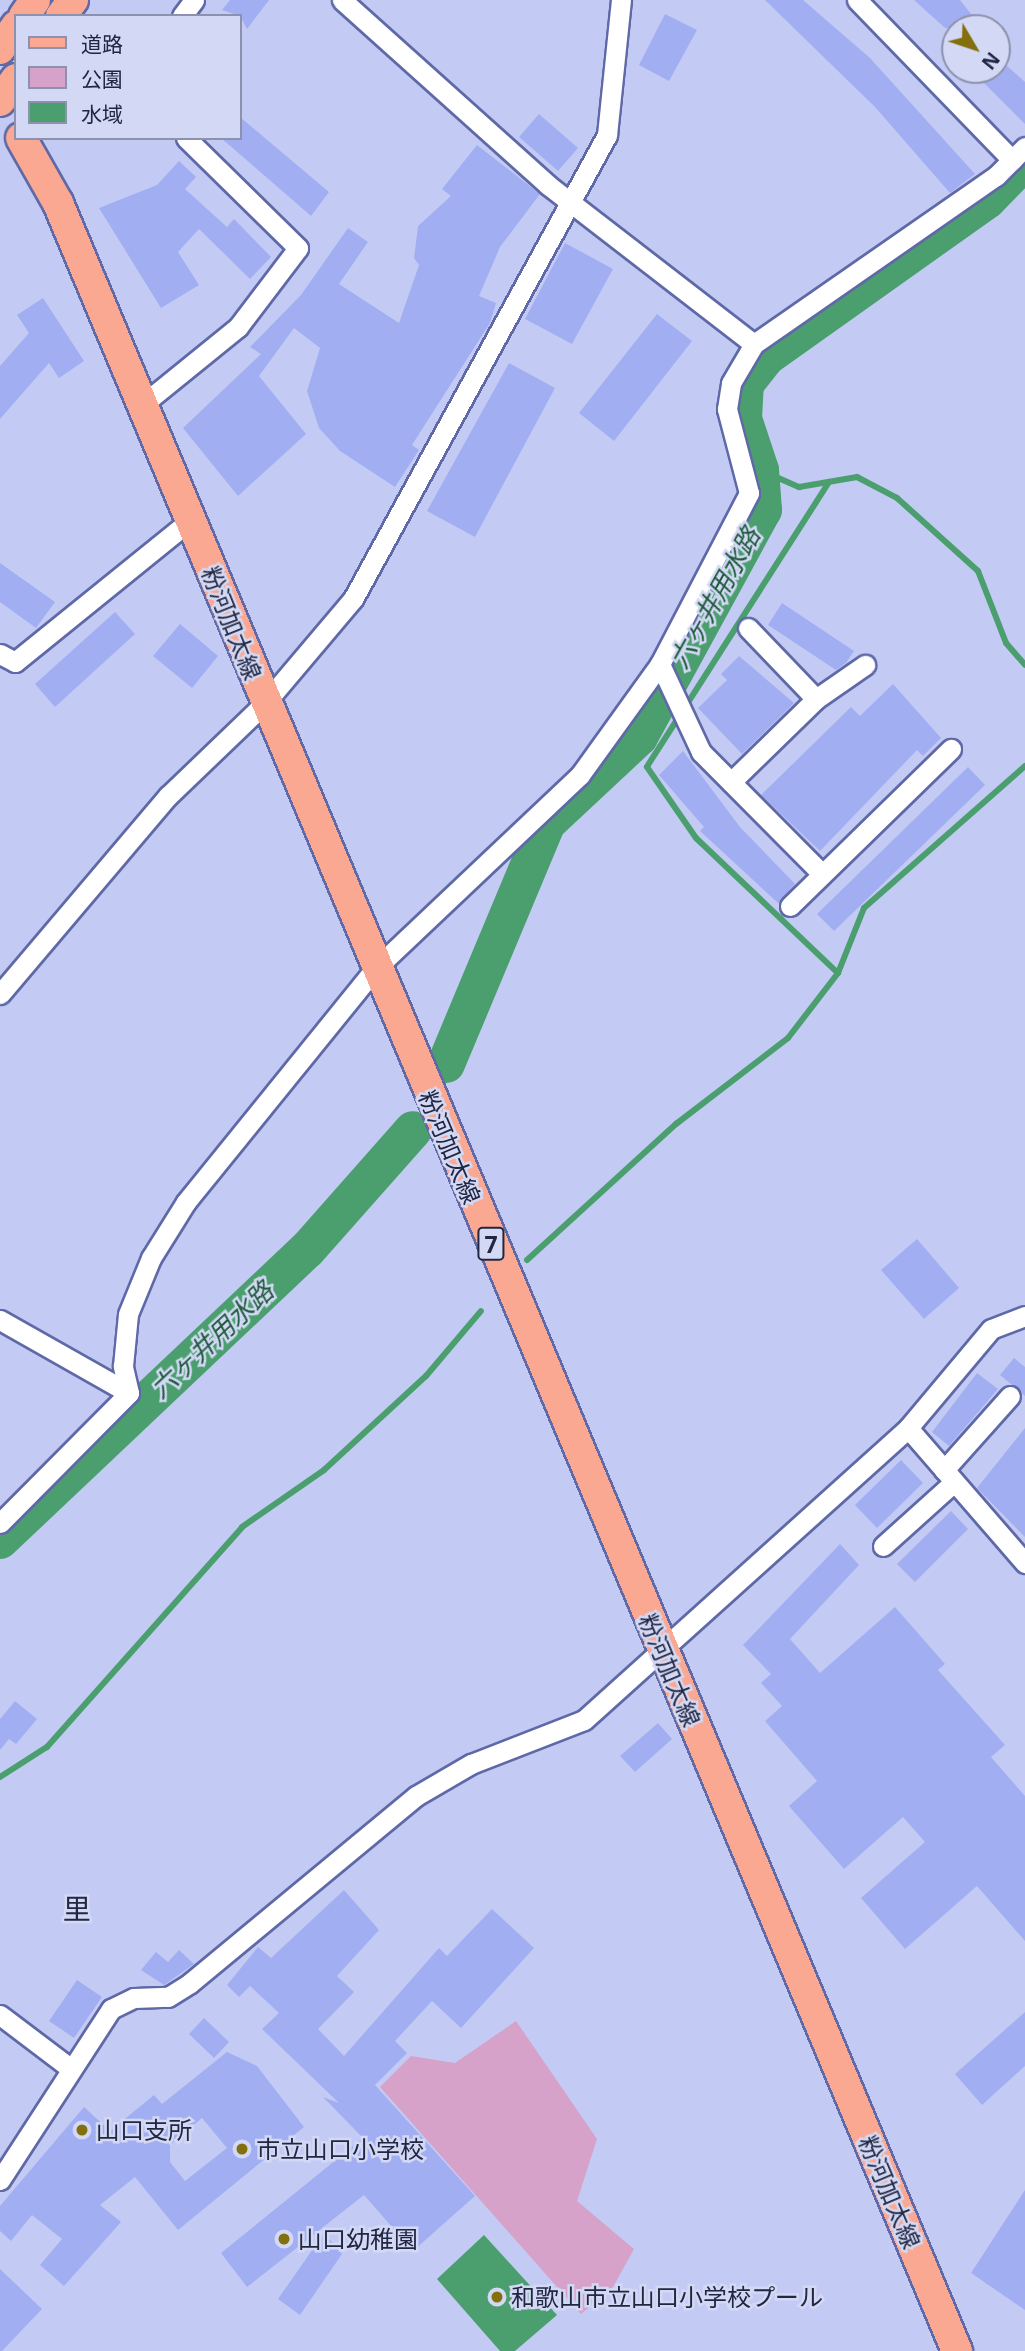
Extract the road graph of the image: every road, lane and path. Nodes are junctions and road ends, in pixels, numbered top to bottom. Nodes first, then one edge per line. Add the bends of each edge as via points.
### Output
1 (342, 0) edge
2 (621, 0) edge
3 (857, 0) edge
4 (14, 29) edge
5 (0, 49) edge
6 (14, 82) edge
7 (0, 101) edge
8 (22, 140) edge
9 (188, 140) edge
10 (1018, 153) edge
11 (570, 204) junction
12 (754, 344) junction
13 (142, 405) junction
14 (189, 521) junction
15 (748, 628) dead end
16 (0, 654) edge
17 (660, 664) junction
18 (865, 665) dead end
19 (816, 699) junction
20 (265, 703) junction
21 (951, 749) dead end
22 (730, 782) junction
23 (822, 874) junction
24 (790, 906) dead end
25 (375, 969) junction
26 (0, 994) edge
27 (1025, 1316) edge
28 (0, 1320) edge
29 (129, 1393) junction
30 (1010, 1396) dead end
31 (908, 1428) junction
32 (949, 1476) junction
33 (0, 1523) edge
34 (883, 1546) dead end
35 (1023, 1555) edge
36 (662, 1652) junction
37 (0, 2015) edge
38 (70, 2068) junction
39 (0, 2180) edge
40 (957, 2351) edge

1 - 11 street via 426,82
2 - 11 street via 613,111
3 - 10 street
4 - 5 main road
6 - 7 main road
8 - 13 main road, 粉河加太線 / 7 via 58,203
9 - 13 street via 298,248 237,327
10 - 12 street via 860,275
11 - 12 street
11 - 20 street via 353,599
12 - 17 street via 731,383 727,409 749,493
13 - 14 main road, 粉河加太線 / 7
14 - 16 street via 15,662
14 - 20 main road, 粉河加太線 / 7
15 - 19 street
17 - 22 street via 687,729
17 - 25 street via 580,775
18 - 19 street
19 - 22 street
20 - 25 main road, 粉河加太線 / 7
20 - 26 street via 168,796
21 - 23 street
22 - 23 street
23 - 24 street
25 - 29 street via 195,1191 151,1258 123,1343
25 - 36 main road, 粉河加太線 / 7
27 - 31 street via 991,1329
28 - 29 street
29 - 33 street
30 - 32 street
31 - 32 street
31 - 36 street
32 - 34 street
32 - 35 street
36 - 38 street via 584,1720 471,1764 416,1796 190,1983 167,1997 134,1998 111,2008
36 - 40 main road, 粉河加太線 / 7
37 - 38 street
38 - 39 street

